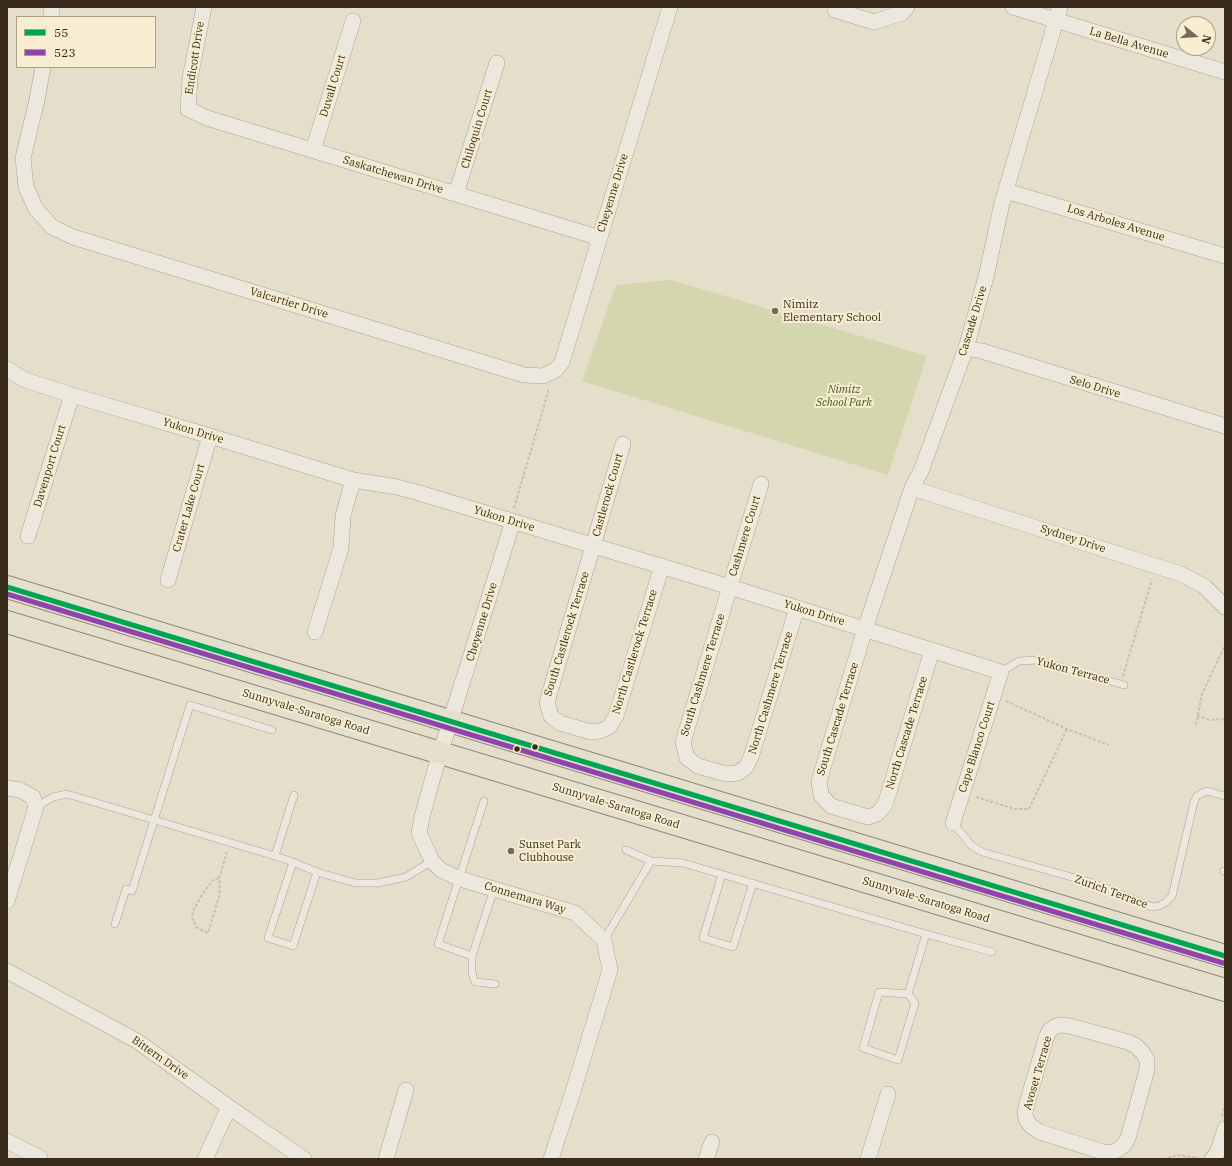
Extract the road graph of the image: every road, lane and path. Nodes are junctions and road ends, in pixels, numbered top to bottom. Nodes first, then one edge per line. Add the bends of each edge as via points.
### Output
1 (204, 7) edge
2 (670, 7) edge
3 (908, 7) edge
4 (1012, 7) edge
5 (835, 10) dead end
6 (1058, 14) edge
7 (353, 21) dead end
8 (497, 63) dead end
9 (43, 68) edge
10 (1225, 72) edge
11 (188, 109) joint
12 (313, 150) junction
13 (1006, 191) junction
14 (456, 194) junction
15 (600, 238) junction
16 (1225, 256) edge
17 (966, 348) junction
18 (7, 369) edge
19 (550, 374) junction
20 (72, 395) junction
21 (1225, 426) edge
22 (210, 436) junction
23 (623, 444) dead end
24 (353, 480) junction
25 (761, 484) dead end
26 (912, 488) junction
27 (513, 521) junction
28 (28, 536) dead end
29 (594, 546) junction
30 (662, 566) junction
31 (1156, 566) junction
32 (168, 580) dead end
33 (7, 587) edge
34 (730, 587) junction
35 (1225, 607) edge
36 (797, 608) junction
37 (7, 622) edge
38 (865, 629) junction
39 (315, 632) dead end
40 (1225, 645) edge
41 (932, 650) junction
42 (1001, 672) junction
43 (1122, 684) joint
44 (994, 695) junction
45 (1197, 716) junction
46 (1225, 719) edge
47 (450, 722) junction
48 (1196, 725) dead end
49 (1067, 729) junction
50 (272, 730) dead end
51 (600, 731) joint
52 (1109, 745) dead end
53 (441, 752) junction
54 (738, 773) joint
55 (7, 788) edge
56 (963, 793) junction
57 (294, 795) dead end
58 (1225, 796) edge
59 (484, 801) dead end
60 (36, 807) junction
61 (877, 814) joint
62 (154, 820) junction
63 (954, 823) joint
64 (229, 843) junction
65 (626, 850) dead end
66 (275, 856) junction
67 (652, 860) junction
68 (432, 861) junction
69 (293, 862) junction
70 (317, 872) junction
71 (722, 874) junction
72 (219, 878) junction
73 (460, 879) junction
74 (753, 883) junction
75 (494, 889) junction
76 (7, 901) edge
77 (115, 924) dead end
78 (926, 934) junction
79 (604, 940) junction
80 (992, 952) dead end
81 (472, 956) junction
82 (1225, 956) edge
83 (7, 971) edge
84 (495, 984) dead end
85 (1225, 990) edge
86 (908, 994) junction
87 (406, 1090) dead end
88 (888, 1094) dead end
89 (1225, 1104) edge
90 (228, 1107) junction
91 (1223, 1123) edge
92 (7, 1141) edge
93 (712, 1142) dead end
94 (1123, 1154) edge
95 (40, 1158) dead end
96 (1207, 1158) edge
97 (205, 1159) edge
98 (304, 1159) edge
99 (386, 1159) edge
100 (551, 1159) edge
101 (706, 1159) edge
102 (868, 1159) edge
103 (1163, 1159) edge

1 - 11 street, Endicott Drive via 190,78
2 - 15 street, Cheyenne Drive
3 - 5 street via 902,13 874,22
4 - 6 street, La Bella Avenue
6 - 10 street, La Bella Avenue
6 - 13 street, Cascade Drive
7 - 12 street, Duvall Court
8 - 14 street, Chiloquin Court
9 - 19 street, Valcartier Drive via 23,158 26,187 36,209 52,227 73,237 524,375
11 - 12 street, Saskatchewan Drive via 207,118
12 - 14 street, Saskatchewan Drive
13 - 16 street, Los Arboles Avenue
13 - 17 street, Cascade Drive
14 - 15 street, Saskatchewan Drive
15 - 19 street, Cheyenne Drive via 562,362
17 - 21 street, Selo Drive
17 - 26 street, Cascade Drive via 921,471
18 - 20 street, Yukon Drive via 25,380
19 - 27 path via 548,392 514,509
20 - 22 street, Yukon Drive
20 - 28 street, Davenport Court
22 - 24 street, Yukon Drive
22 - 32 street, Crater Lake Court
23 - 29 street, Castlerock Court
24 - 27 street, Yukon Drive via 397,487
24 - 39 street via 343,516 341,548
25 - 34 street, Cashmere Court
26 - 31 street, Sydney Drive
26 - 38 street, Cascade Drive
27 - 29 street, Yukon Drive
27 - 47 street, Cheyenne Drive
29 - 30 street, Yukon Drive
29 - 51 street, South Castlerock Terrace via 547,702 551,716 560,723 590,732
30 - 34 street, Yukon Drive
30 - 51 street, North Castlerock Terrace via 616,716 609,726
31 - 35 street, Sydney Drive via 1182,574 1204,586
31 - 43 path
33 - 47 main road
34 - 36 street, Yukon Drive
34 - 54 street, South Cashmere Terrace via 683,742 687,758 698,766 726,774
36 - 38 street, Yukon Drive
36 - 54 street, North Cashmere Terrace via 751,758 746,767
37 - 53 main road, Sunnyvale-Saratoga Road
38 - 41 street, Yukon Drive
38 - 61 street, South Cascade Terrace via 819,781 822,795 831,806 868,817
40 - 45 path via 1202,694
41 - 42 street, Yukon Drive
41 - 61 street, North Cascade Terrace via 885,805
42 - 43 lane, Yukon Terrace via 1019,661 1037,660
42 - 44 street, Cape Blanco Court
44 - 49 path
44 - 56 street, Cape Blanco Court
45 - 46 path via 1210,720
45 - 48 path
47 - 53 street, Connemara Way
47 - 82 main road
49 - 52 path
49 - 56 path via 1028,809 1015,809
50 - 62 lane via 190,705
53 - 68 street, Connemara Way via 422,817 420,833
53 - 85 main road, Sunnyvale-Saratoga Road
55 - 60 street via 20,790 33,797
56 - 63 street, Cape Blanco Court
57 - 66 lane
58 - 63 lane, Zurich Terrace via 1207,791 1197,796 1172,896 1159,906 1152,907 1093,883 982,852 971,845
59 - 73 lane
60 - 62 lane via 67,794
60 - 76 street
62 - 64 lane
62 - 77 lane via 132,891 126,889
64 - 66 lane
64 - 72 path
65 - 67 lane
66 - 69 lane
67 - 71 lane via 683,863
67 - 79 lane
68 - 70 lane via 406,877 378,883 355,883
68 - 73 street, Connemara Way via 441,870
69 - 70 lane
69 - 70 lane via 268,938 293,946
71 - 74 lane
71 - 74 lane via 703,938 733,947
72 - 72 path via 219,897 208,933 196,927 192,917 200,898 209,885
73 - 75 street, Connemara Way
73 - 81 lane via 438,944
74 - 78 lane
75 - 79 street, Connemara Way via 575,914
75 - 81 lane
78 - 80 lane
78 - 86 lane
79 - 100 street via 610,970
81 - 84 lane via 474,982
83 - 90 street, Bittern Drive via 137,1041
86 - 86 lane via 879,992 863,1048 898,1060 915,1003
87 - 99 street
88 - 102 street
89 - 91 path
90 - 97 street
90 - 98 street, Bittern Drive
91 - 96 street via 1216,1155
92 - 95 street
93 - 101 street
94 - 94 street, Avoset Terrace via 1147,1070 1147,1060 1136,1046 1128,1042 1070,1026 1056,1026 1050,1030 1046,1038 1027,1103 1026,1119 1040,1132 1103,1152
96 - 103 path via 1177,1155

